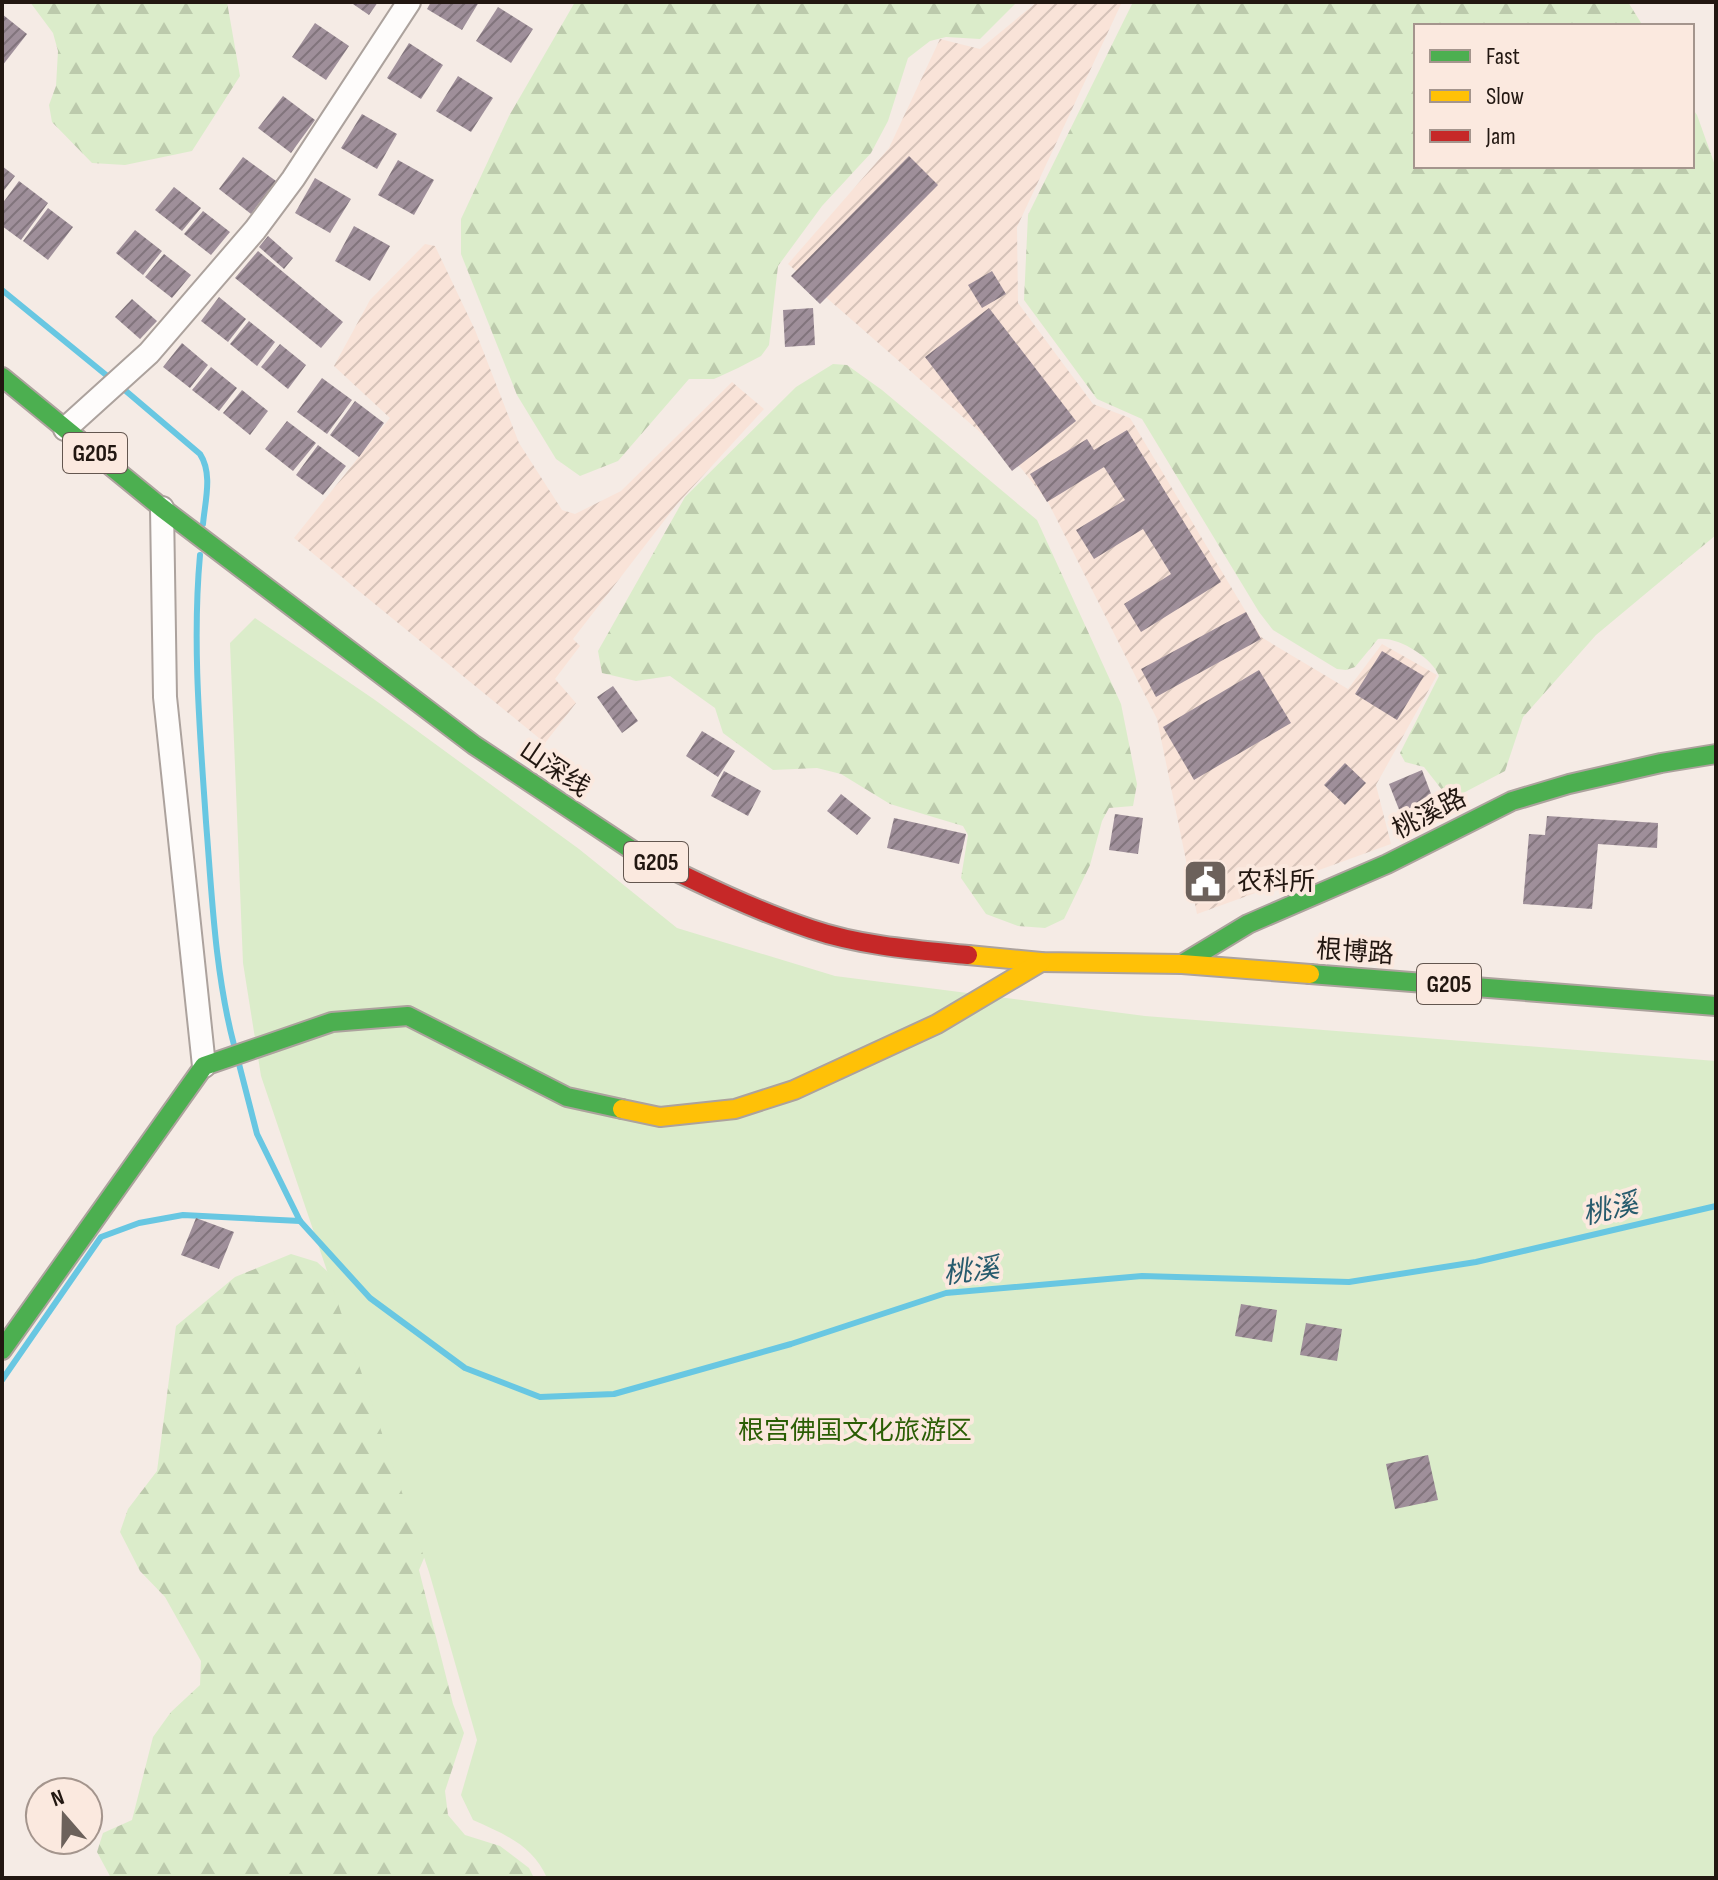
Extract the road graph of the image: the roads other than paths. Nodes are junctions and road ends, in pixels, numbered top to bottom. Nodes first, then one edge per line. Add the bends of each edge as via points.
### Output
1 (409, 2) edge
2 (2, 377) edge
3 (65, 429) junction
4 (162, 508) junction
5 (1716, 754) edge
6 (1041, 962) junction
7 (1182, 964) junction
8 (1716, 1006) edge
9 (204, 1066) junction
10 (2, 1350) edge

1 - 3 street via 255,230 149,353
2 - 3 main road, 山深线 / G205
3 - 4 main road, 山深线 / G205
4 - 6 main road, 山深线 / G205 via 474,745 632,850 726,896 813,930 904,949
4 - 9 street via 165,697
5 - 7 main road, 桃溪路 via 1512,801 1387,864 1248,924
6 - 7 main road, 山深线 / G205
6 - 9 main road via 937,1024 794,1090 735,1109 660,1117 567,1097 408,1016 332,1022
7 - 8 main road, 根博路 / G205
9 - 10 main road

